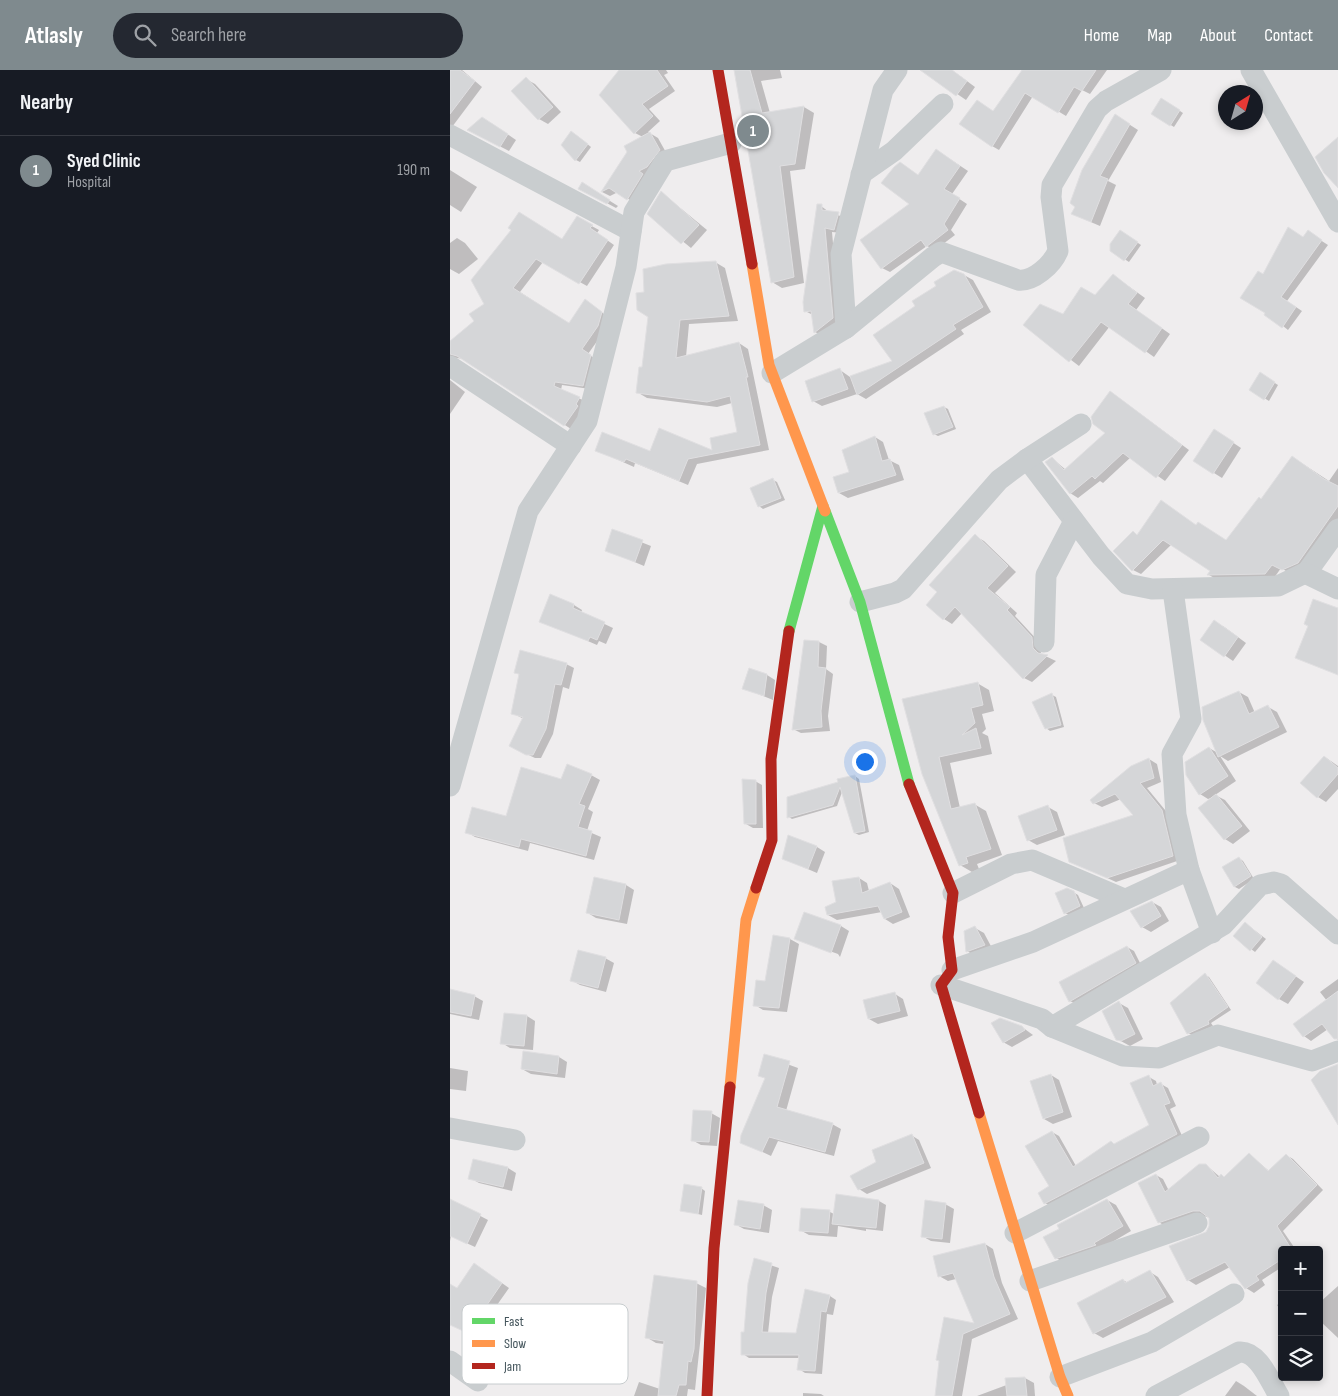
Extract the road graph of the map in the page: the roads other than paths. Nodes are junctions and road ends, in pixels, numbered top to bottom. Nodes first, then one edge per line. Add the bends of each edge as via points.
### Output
1 (718, 70) edge
2 (897, 70) edge
3 (1161, 70) edge
4 (1251, 70) edge
5 (943, 104) dead end
6 (450, 135) edge
7 (731, 143) junction
8 (861, 174) junction
9 (1338, 222) edge
10 (631, 232) junction
11 (846, 328) junction
12 (450, 366) edge
13 (772, 373) junction
14 (1082, 424) dead end
15 (571, 446) junction
16 (1027, 458) junction
17 (823, 506) junction
18 (1074, 521) junction
19 (1338, 529) edge
20 (1301, 576) junction
21 (1338, 589) edge
22 (1173, 590) junction
23 (860, 602) junction
24 (1044, 642) dead end
25 (450, 786) edge
26 (1188, 870) junction
27 (953, 893) junction
28 (1124, 899) junction
29 (1212, 933) junction
30 (1338, 934) edge
31 (947, 977) junction
32 (1052, 1027) junction
33 (1338, 1051) edge
34 (450, 1128) edge
35 (1199, 1137) dead end
36 (515, 1140) dead end
37 (1197, 1223) dead end
38 (1015, 1233) junction
39 (1030, 1281) junction
40 (1234, 1294) dead end
41 (450, 1361) edge
42 (462, 1370) edge
43 (1064, 1387) edge
44 (707, 1396) edge
45 (1156, 1396) edge
46 (1279, 1396) edge

1 - 7 street
2 - 8 street via 883,90
3 - 11 street via 1096,109 1052,185 1058,251 1035,276 1029,280 1018,280 941,252
4 - 9 street
5 - 8 street via 894,151
6 - 10 street
7 - 10 street via 665,161 634,212
7 - 13 street
8 - 11 street via 841,254
10 - 15 street via 626,266 587,421
11 - 13 street
12 - 15 street
13 - 17 street
14 - 16 street
15 - 25 street via 528,511
16 - 18 street
16 - 23 street via 994,485 903,589
17 - 23 street
17 - 44 street via 790,624 771,759 772,840 746,920 714,1248
18 - 22 street via 1127,584
18 - 24 street via 1046,575
19 - 20 street via 1313,566
20 - 21 street
20 - 22 street via 1278,586
22 - 26 street via 1191,719 1172,754 1177,823
23 - 27 street via 907,779
26 - 28 street
26 - 29 street
27 - 28 street via 1011,864 1032,860
27 - 31 street
28 - 31 street via 1033,942
29 - 30 street via 1260,885 1274,882 1286,888
29 - 32 street
31 - 32 street via 1042,1019
31 - 38 street
32 - 33 street via 1123,1056 1159,1058 1218,1035 1312,1061
34 - 36 street
35 - 38 street
37 - 39 street
38 - 39 street
39 - 43 street
40 - 43 street via 1152,1342
41 - 42 street
45 - 46 street via 1244,1351 1254,1356

